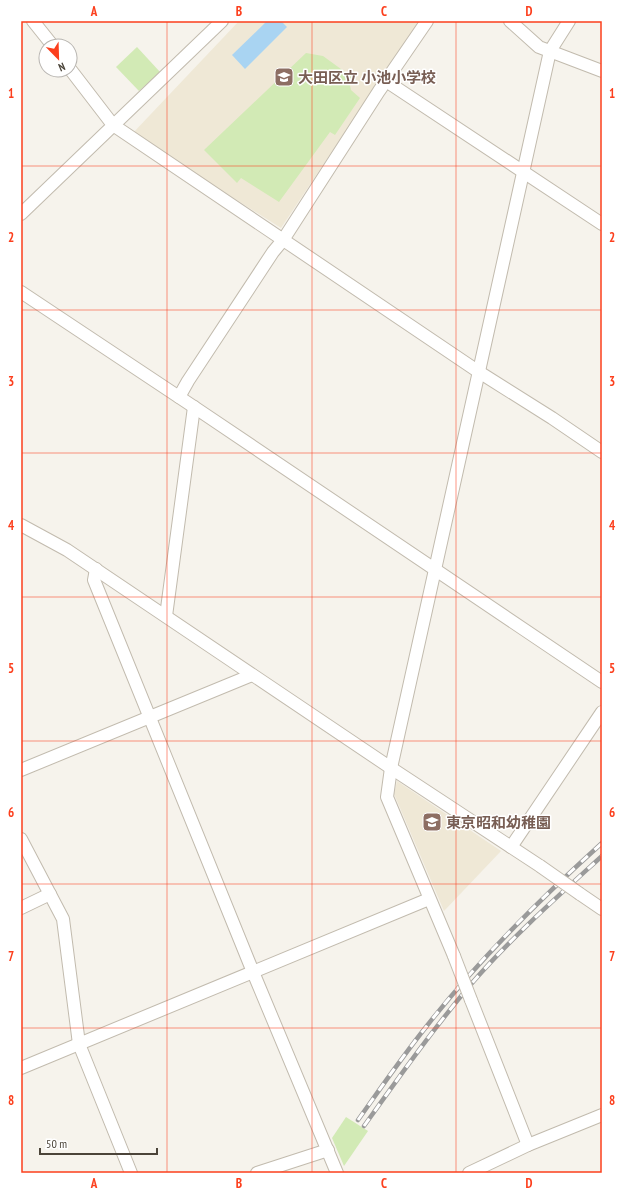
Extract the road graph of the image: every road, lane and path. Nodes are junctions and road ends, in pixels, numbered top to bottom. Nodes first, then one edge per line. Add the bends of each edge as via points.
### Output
1 (33, 21) edge
2 (222, 21) edge
3 (427, 21) edge
4 (510, 21) edge
5 (569, 21) edge
6 (47, 38) edge
7 (550, 51) junction
8 (602, 72) edge
9 (77, 78) edge
10 (386, 82) junction
11 (113, 125) junction
12 (523, 172) junction
13 (21, 214) edge
14 (602, 224) edge
15 (282, 240) junction
16 (21, 292) edge
17 (479, 372) junction
18 (179, 397) junction
19 (194, 407) junction
20 (602, 452) edge
21 (21, 525) edge
22 (96, 569) junction
23 (435, 570) junction
24 (166, 616) junction
25 (252, 675) junction
26 (602, 682) edge
27 (602, 712) edge
28 (150, 717) junction
29 (392, 768) junction
30 (21, 770) edge
31 (21, 839) edge
32 (511, 847) junction
33 (50, 894) junction
34 (429, 899) junction
35 (21, 908) edge
36 (602, 909) edge
37 (253, 972) junction
38 (79, 1044) junction
39 (21, 1068) edge
40 (602, 1115) edge
41 (528, 1145) junction
42 (328, 1150) junction
43 (131, 1173) edge
44 (258, 1173) edge
45 (337, 1173) edge
46 (469, 1173) edge

1 - 6 street
2 - 11 street
3 - 10 street
4 - 7 street via 539,48
5 - 7 street
7 - 8 street
7 - 12 street
9 - 11 street
10 - 12 street
10 - 15 street
11 - 13 street
11 - 15 street
12 - 14 street
12 - 17 street
15 - 17 street
15 - 18 street
16 - 18 street
17 - 20 street
17 - 23 street
18 - 19 street
19 - 23 street
19 - 24 street
21 - 22 street
22 - 24 street
22 - 28 street via 94,580
23 - 26 street
23 - 29 street
24 - 25 street
25 - 28 street
25 - 29 street
27 - 32 street
28 - 30 street
28 - 37 street
29 - 32 street
29 - 34 street via 387,797
31 - 33 street
32 - 36 street, bridge
33 - 35 street
33 - 38 street via 63,919
34 - 37 street
34 - 41 street, bridge
37 - 38 street
37 - 42 street
38 - 39 street
38 - 43 street
40 - 41 street
41 - 46 street
42 - 44 street
42 - 45 street

